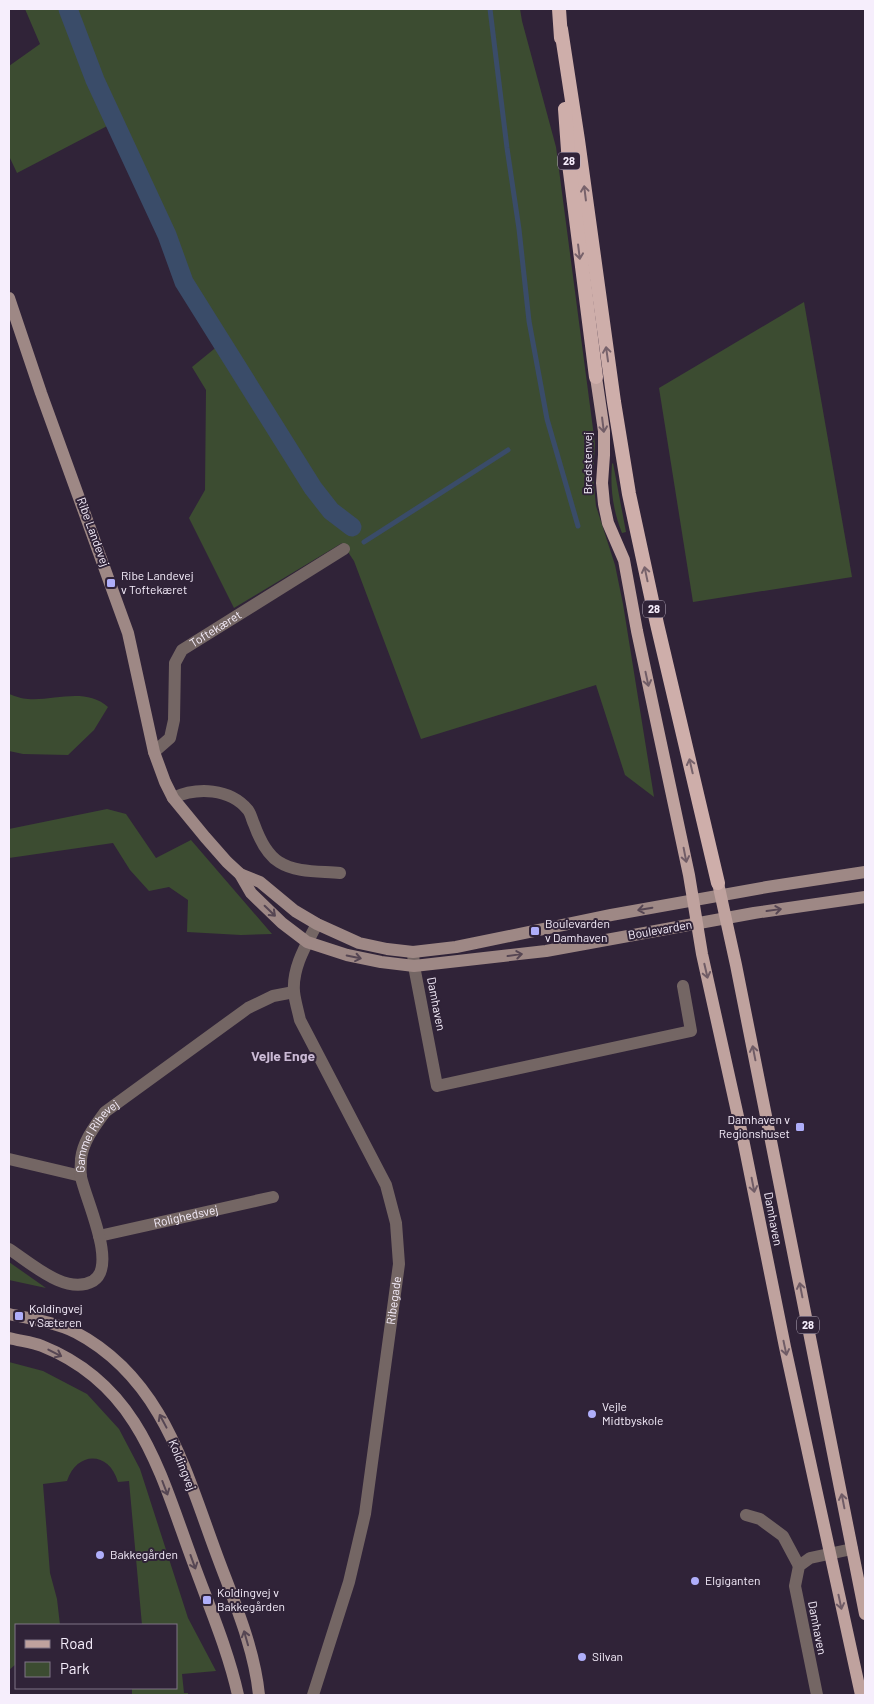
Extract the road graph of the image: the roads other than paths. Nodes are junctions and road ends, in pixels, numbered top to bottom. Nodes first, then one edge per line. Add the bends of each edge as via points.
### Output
1 (559, 9) edge
2 (561, 29) junction
3 (9, 298) edge
4 (596, 377) joint
5 (344, 549) dead end
6 (154, 752) junction
7 (173, 798) junction
8 (865, 872) edge
9 (340, 873) dead end
10 (240, 874) junction
11 (719, 889) junction
12 (692, 895) junction
13 (865, 897) edge
14 (726, 918) junction
15 (698, 923) junction
16 (317, 924) junction
17 (308, 942) junction
18 (413, 952) junction
19 (414, 966) junction
20 (683, 986) dead end
21 (294, 992) junction
22 (9, 1159) edge
23 (81, 1176) junction
24 (273, 1197) dead end
25 (99, 1236) junction
26 (9, 1249) edge
27 (9, 1314) edge
28 (9, 1338) edge
29 (746, 1515) dead end
30 (852, 1549) junction
31 (830, 1554) junction
32 (799, 1566) junction
33 (865, 1614) edge
34 (238, 1695) edge
35 (259, 1695) edge
36 (313, 1695) edge
37 (817, 1695) edge
38 (861, 1695) edge

1 - 2 highway, Bredstenvej / 28
2 -> 4 highway, Bredstenvej / 28 via 569,164
11 -> 2 highway, Bredstenvej / 28 via 629,494
3 - 6 main road, Ribe Landevej via 128,633
4 -> 12 main road, Bredstenvej / 28 via 604,431 604,504 608,523 624,560
5 - 6 street, Toftekæret via 182,650 175,663 174,720 170,738
6 - 7 main road, Ribe Landevej
7 - 9 street via 206,791 236,800 248,811 266,850 280,862 295,868
7 - 10 main road, Ribe Landevej via 204,837
8 - 11 main road, Boulevarden
10 - 16 main road, Ribe Landevej via 260,882 295,911
10 -> 17 main road, Ribe Landevej via 251,893 282,923
11 - 12 main road, Boulevarden
11 - 14 main road, Damhaven / 28
12 - 15 main road, Damhaven / 28
12 -> 18 main road, Boulevarden via 456,947
14 -> 13 main road, Boulevarden
14 - 15 main road, Boulevarden
30 -> 14 main road, Damhaven / 28
19 -> 15 main road, Boulevarden via 546,951
15 -> 31 main road, Damhaven / 28
16 - 17 street, Ribegade
16 - 18 main road, Boulevarden via 359,943
17 -> 19 main road, Boulevarden via 347,955
17 - 21 street, Ribegade via 296,973
18 - 19 street, Damhaven
19 - 20 street, Damhaven via 437,1086 691,1031
21 - 23 street, Gammel Ribevej via 274,996 248,1008 105,1112 89,1134 82,1157
21 - 36 street, Ribegade via 300,1020 386,1185 396,1223 399,1264 365,1514 350,1582
22 - 23 street
23 - 25 street, Gammel Ribevej
24 - 25 street, Rolighedsvej
25 - 26 street, Gammel Ribevej via 104,1261 101,1274 85,1285 60,1282
35 -> 27 main road, Koldingvej via 242,1624 181,1457 152,1401 115,1360 75,1332
28 -> 34 main road, Koldingvej via 41,1346 82,1366 112,1393 138,1427 158,1467 232,1667
29 - 32 street via 760,1519 783,1536
30 - 31 street
30 - 33 main road, Damhaven / 28
31 - 32 street via 810,1558
31 -> 38 main road, Damhaven / 28
32 - 37 street, Damhaven via 795,1586

